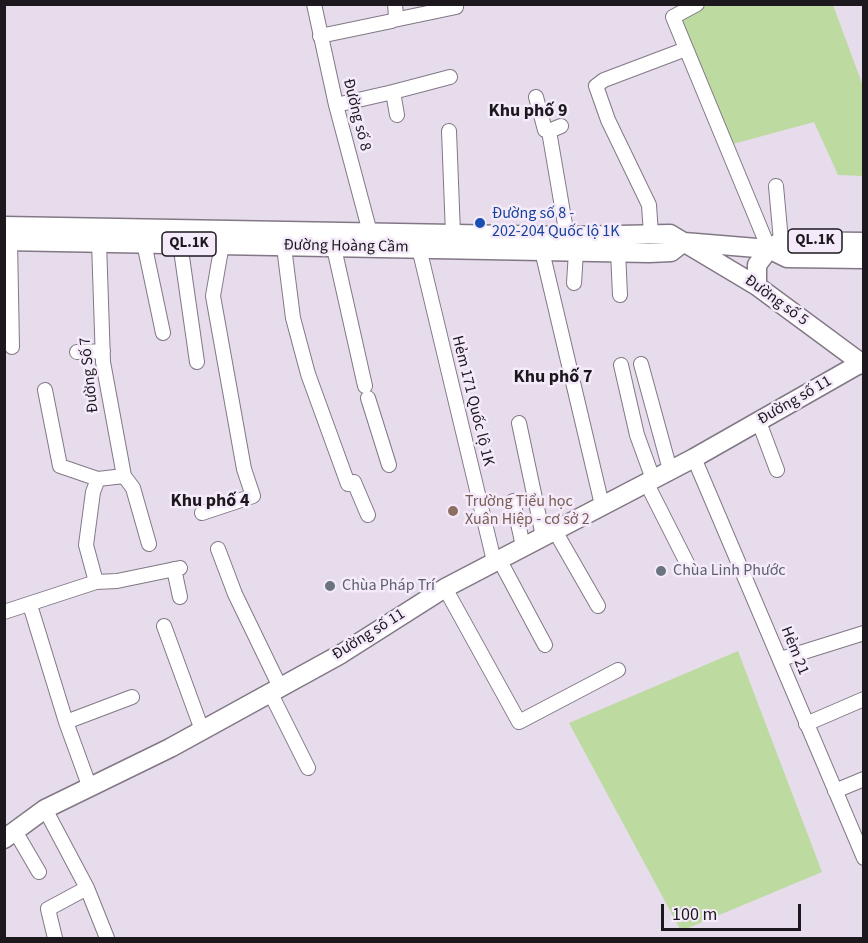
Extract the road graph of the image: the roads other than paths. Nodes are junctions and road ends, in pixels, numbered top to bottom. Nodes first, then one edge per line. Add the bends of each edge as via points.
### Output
1 (314, 4) edge
2 (395, 4) edge
3 (697, 4) edge
4 (456, 7) dead end
5 (394, 19) junction
6 (320, 36) junction
7 (686, 49) junction
8 (450, 77) dead end
9 (393, 92) junction
10 (536, 97) dead end
11 (336, 105) junction
12 (397, 115) dead end
13 (449, 131) dead end
14 (776, 186) dead end
15 (453, 234) junction
16 (651, 234) junction
17 (6, 236) edge
18 (372, 240) junction
19 (99, 242) junction
20 (684, 242) junction
21 (864, 242) edge
22 (144, 243) junction
23 (180, 243) junction
24 (222, 244) junction
25 (572, 244) junction
26 (775, 245) junction
27 (284, 247) junction
28 (334, 248) junction
29 (419, 248) junction
30 (542, 251) junction
31 (618, 252) junction
32 (864, 259) edge
33 (574, 283) dead end
34 (757, 286) junction
35 (620, 295) dead end
36 (164, 333) dead end
37 (12, 347) dead end
38 (103, 351) junction
39 (76, 352) dead end
40 (197, 362) dead end
41 (641, 364) dead end
42 (862, 364) edge
43 (621, 365) dead end
44 (45, 390) dead end
45 (759, 422) junction
46 (519, 423) dead end
47 (694, 458) junction
48 (388, 465) dead end
49 (670, 470) junction
50 (777, 470) dead end
51 (124, 476) junction
52 (98, 479) junction
53 (650, 481) junction
54 (513, 501) dead end
55 (602, 505) junction
56 (202, 513) dead end
57 (368, 515) dead end
58 (549, 533) junction
59 (149, 544) dead end
60 (523, 546) junction
61 (218, 549) dead end
62 (497, 560) junction
63 (688, 565) dead end
64 (96, 582) junction
65 (445, 588) junction
66 (180, 597) dead end
67 (30, 605) junction
68 (598, 606) dead end
69 (4, 612) edge
70 (164, 626) dead end
71 (864, 633) edge
72 (545, 645) dead end
73 (781, 659) junction
74 (618, 670) dead end
75 (275, 690) junction
76 (132, 697) dead end
77 (864, 699) edge
78 (66, 722) junction
79 (806, 724) junction
80 (202, 730) junction
81 (308, 768) dead end
82 (864, 779) edge
83 (90, 788) junction
84 (835, 791) junction
85 (45, 809) junction
86 (10, 835) edge
87 (863, 858) edge
88 (39, 872) dead end
89 (87, 888) junction
90 (55, 939) edge
91 (107, 939) edge

1 - 6 street, Đường số 8
2 - 5 street
3 - 7 street via 673,17
4 - 5 street
5 - 6 street
6 - 11 street, Đường số 8
7 - 16 street via 596,86 648,205
7 - 26 street
8 - 9 street
9 - 11 street
9 - 12 street
10 - 25 street via 545,130 555,128
11 - 18 street, Đường số 8
13 - 15 street
14 - 26 street
15 - 18 main road, Đường Hoàng Cầm / QL.1K
15 - 25 main road, Đường Hoàng Cầm / QL.1K
16 - 20 main road, Đường Hoàng Cầm / QL.1K via 670,234
16 - 25 main road, Đường Hoàng Cầm / QL.1K
17 - 18 main road, Đường Hoàng Cầm / QL.1K
17 - 19 main road, Đường Hoàng Cầm / QL.1K
17 - 37 street
18 - 28 main road, Đường Hoàng Cầm / QL.1K
18 - 29 main road, Đường Hoàng Cầm / QL.1K
19 - 22 main road, Đường Hoàng Cầm / QL.1K
19 - 38 street, Đường Số 7
20 - 26 main road, Đường Hoàng Cầm / QL.1K
20 - 31 main road, Đường Hoàng Cầm / QL.1K via 671,252
20 - 34 main road, Đường số 5
21 - 26 main road, Đường Hoàng Cầm / QL.1K
22 - 23 main road, Đường Hoàng Cầm / QL.1K
22 - 36 street
23 - 24 main road, Đường Hoàng Cầm / QL.1K
23 - 40 street
24 - 27 main road, Đường Hoàng Cầm / QL.1K
24 - 56 street via 213,296 244,469 253,496
25 - 30 main road, Đường Hoàng Cầm / QL.1K
25 - 31 main road, Đường Hoàng Cầm / QL.1K
25 - 33 street
26 - 32 main road, Đường Hoàng Cầm / QL.1K via 787,258
26 - 34 main road via 757,265
27 - 28 main road, Đường Hoàng Cầm / QL.1K
27 - 57 street via 293,318 308,374 348,484 354,482
28 - 48 street via 354,346
29 - 30 main road, Đường Hoàng Cầm / QL.1K
29 - 62 street, Hẻm 171 Quốc lộ 1K
30 - 55 street
31 - 35 street
34 - 42 main road, Đường số 5
38 - 39 street
38 - 51 street, Đường Số 7
41 - 49 street
42 - 45 main road, Đường số 11
43 - 53 street
44 - 52 street via 60,466
45 - 47 main road, Đường số 11
45 - 50 street
46 - 58 street
47 - 49 main road, Đường số 11
47 - 73 street, Hẻm 21
49 - 53 main road, Đường số 11
51 - 52 street
51 - 59 street, Đường Số 7 via 133,488
52 - 64 street via 86,545
53 - 55 main road, Đường số 11
53 - 63 street
54 - 60 street
55 - 58 main road, Đường số 11
58 - 60 main road, Đường số 11
58 - 68 street
60 - 62 main road, Đường số 11
61 - 75 street
62 - 65 main road, Đường số 11
62 - 72 street, Hẻm 171 Quốc lộ 1K
64 - 66 street via 177,569
64 - 67 street
65 - 74 street via 519,722
65 - 75 main road, Đường số 11 via 341,654
67 - 69 street
67 - 78 street
70 - 80 street
71 - 73 street
73 - 79 street, Hẻm 21
75 - 80 main road, Đường số 11
75 - 81 street
76 - 78 street
77 - 79 street
78 - 83 street
79 - 84 street, Hẻm 21
80 - 83 main road, Đường số 11
82 - 84 street
83 - 85 main road, Đường số 11
84 - 87 street, Hẻm 21
85 - 86 main road, Đường số 11
85 - 89 street
86 - 88 street
89 - 90 street via 48,909
89 - 91 street

